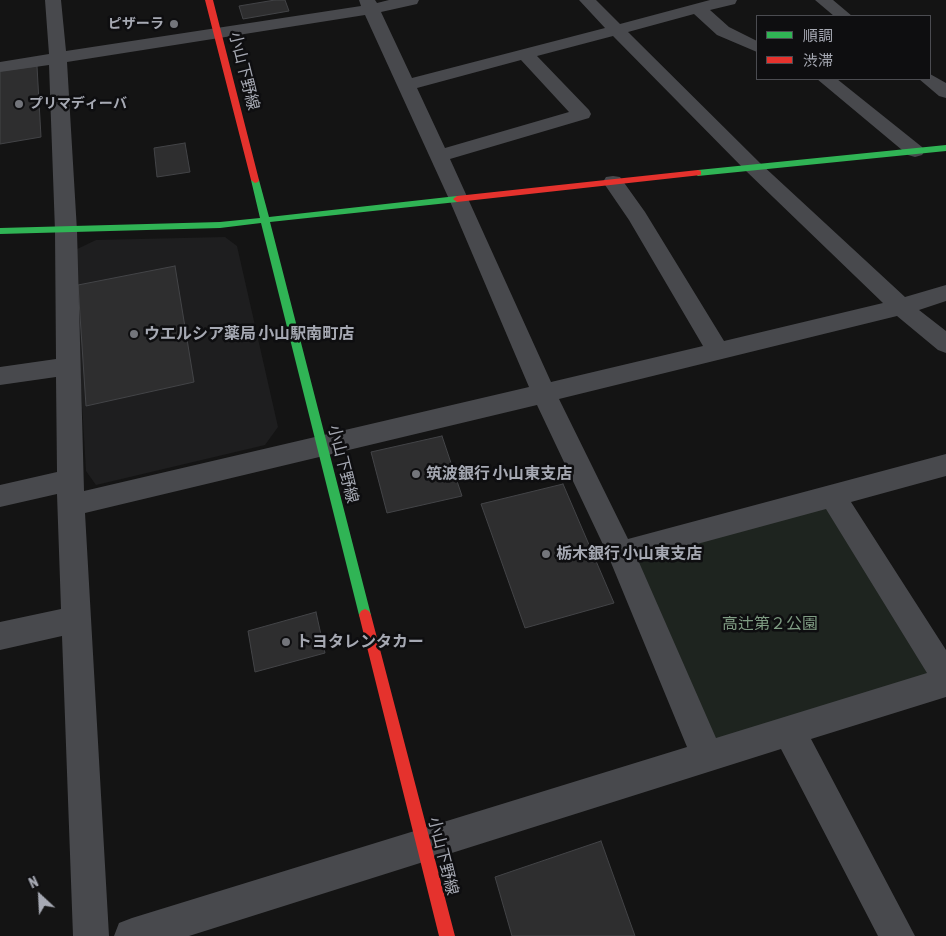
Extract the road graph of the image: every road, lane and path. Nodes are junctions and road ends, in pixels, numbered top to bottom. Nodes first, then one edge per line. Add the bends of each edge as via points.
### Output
1 (53, 0) edge
2 (209, 0) edge
3 (411, 0) edge
4 (587, 0) edge
5 (729, 0) edge
6 (823, 0) edge
7 (369, 4) edge
8 (697, 8) junction
9 (843, 15) edge
10 (618, 30) junction
11 (217, 33) junction
12 (756, 47) edge
13 (525, 54) junction
14 (58, 58) junction
15 (0, 67) edge
16 (829, 80) edge
17 (929, 80) edge
18 (407, 85) junction
19 (946, 92) edge
20 (946, 148) edge
21 (915, 151) junction
22 (439, 156) junction
23 (754, 167) junction
24 (613, 182) junction
25 (459, 199) junction
26 (266, 221) junction
27 (66, 230) junction
28 (0, 231) edge
29 (946, 293) edge
30 (901, 306) junction
31 (946, 344) edge
32 (718, 350) junction
33 (68, 366) junction
34 (0, 376) edge
35 (544, 393) junction
36 (322, 447) junction
37 (946, 465) edge
38 (71, 492) junction
39 (0, 496) edge
40 (833, 496) junction
41 (620, 553) junction
42 (77, 619) junction
43 (0, 636) edge
44 (946, 677) edge
45 (946, 682) edge
46 (789, 731) junction
47 (707, 756) junction
48 (424, 845) junction
49 (90, 936) edge
50 (132, 936) edge
51 (447, 936) edge
52 (897, 936) edge

1 - 14 street
2 - 11 main road, 小山下野線
3 - 7 street
4 - 10 street
5 - 8 street
6 - 9 street
7 - 11 street
7 - 18 street
8 - 10 street
8 - 12 street via 723,31
10 - 13 street
10 - 23 street
11 - 14 street
11 - 26 main road, 小山下野線
13 - 18 street
13 - 22 street via 582,114
14 - 15 street
14 - 27 street
16 - 21 street
17 - 19 street
18 - 22 street
20 - 21 main road
21 - 23 main road
22 - 25 street
23 - 24 main road
23 - 30 street
24 - 25 main road
24 - 32 street via 638,217
25 - 26 main road
25 - 35 street
26 - 27 main road
26 - 36 main road, 小山下野線
27 - 28 main road
27 - 33 street
29 - 30 street
30 - 31 street
30 - 32 street
32 - 35 street
33 - 34 street
33 - 38 street
35 - 36 street
35 - 41 street
36 - 38 street
36 - 48 main road, 小山下野線
37 - 40 street
38 - 39 street
38 - 42 street
40 - 41 street
40 - 44 street
41 - 47 street
42 - 43 street
42 - 49 street
45 - 46 street
46 - 47 street
46 - 52 street
47 - 48 street
48 - 50 street
48 - 51 main road, 小山下野線

